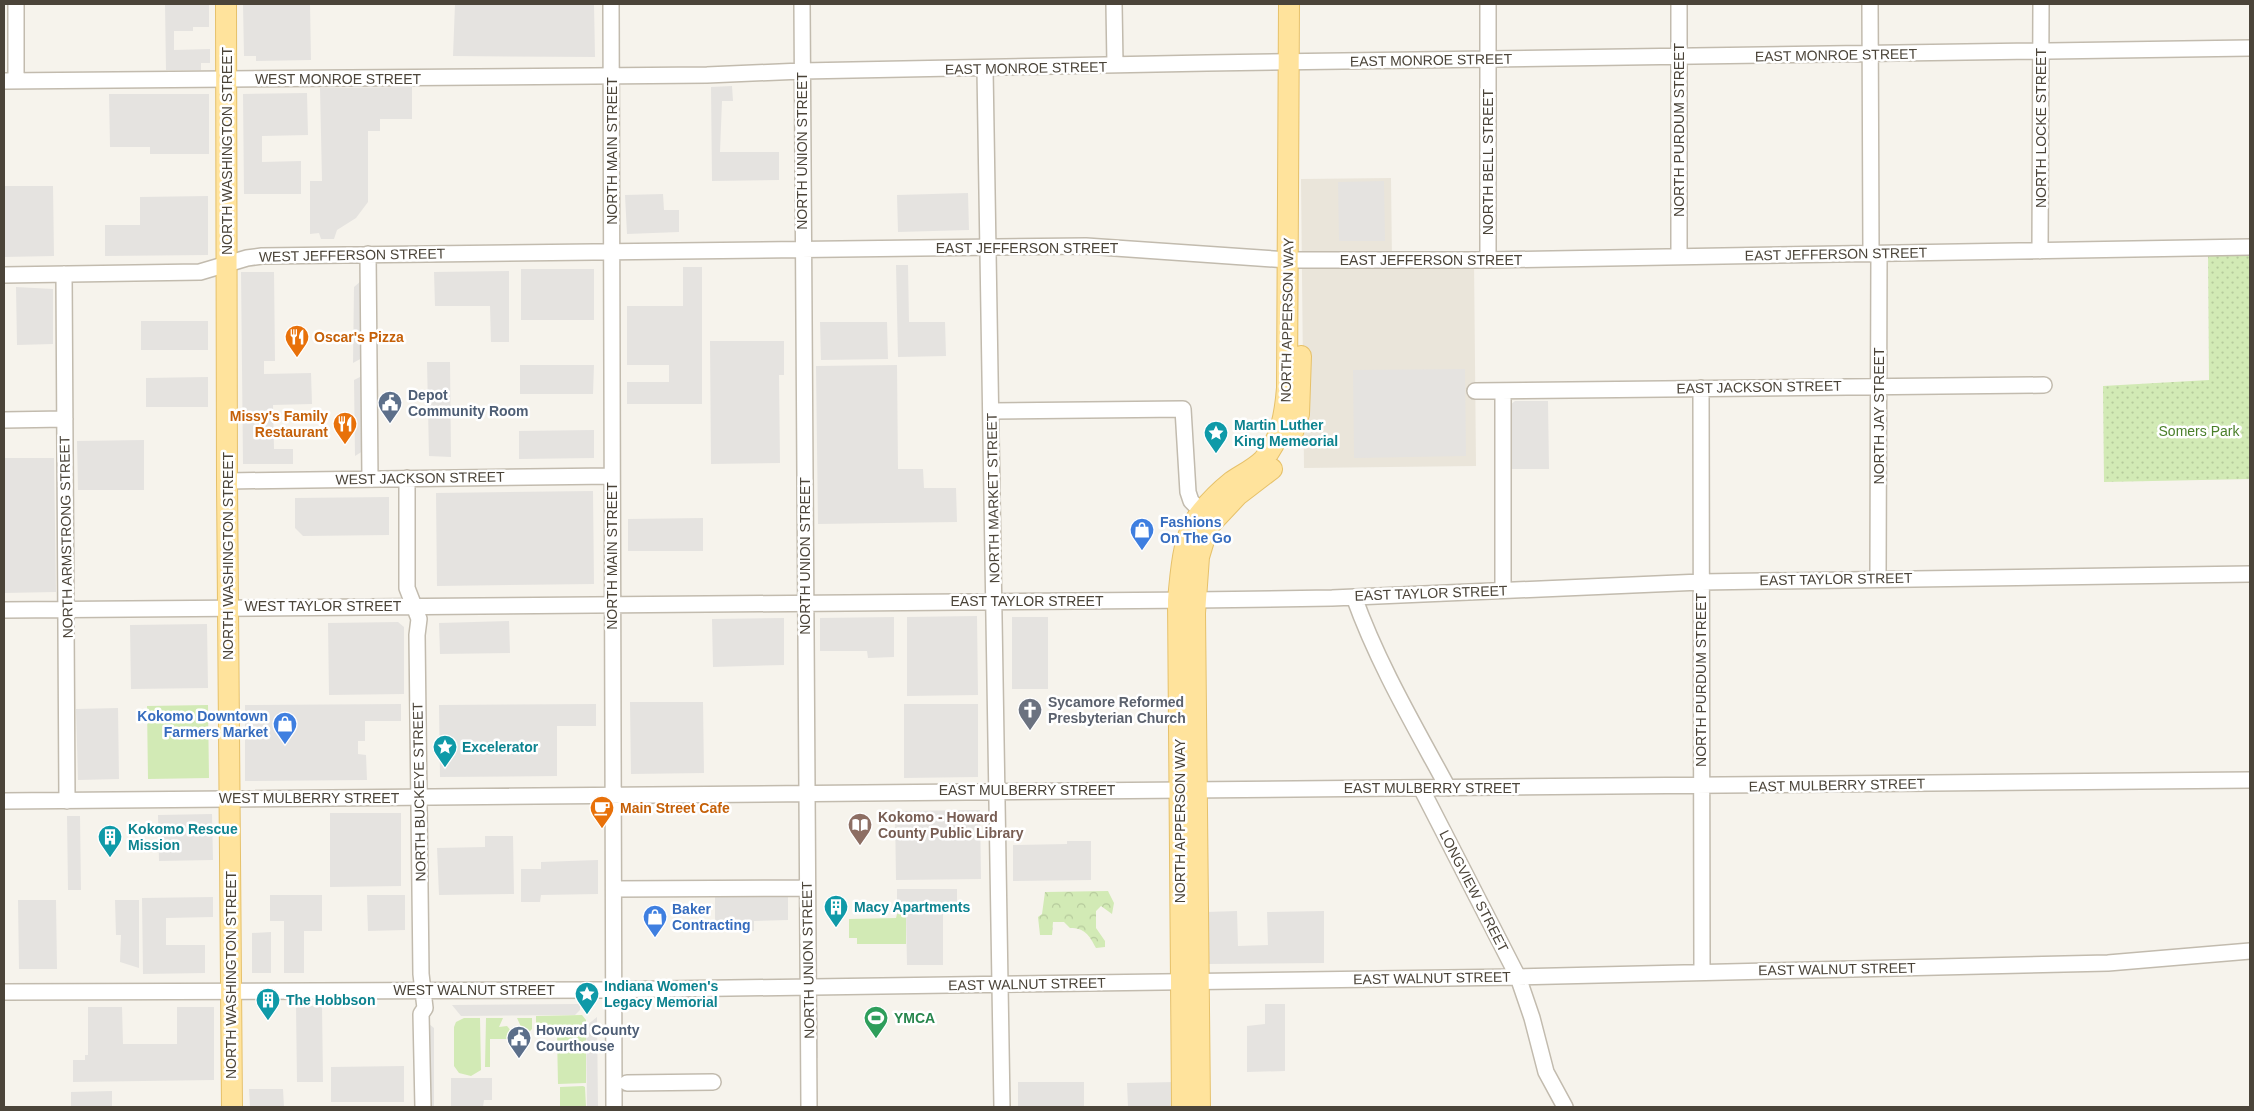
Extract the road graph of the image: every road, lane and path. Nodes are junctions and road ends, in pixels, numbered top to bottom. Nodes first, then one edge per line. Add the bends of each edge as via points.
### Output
1 (16, 4) edge
2 (226, 4) edge
3 (611, 4) edge
4 (802, 4) edge
5 (1114, 4) edge
6 (1288, 4) edge
7 (1299, 4) edge
8 (1488, 4) edge
9 (1679, 4) edge
10 (1870, 4) edge
11 (2041, 4) edge
12 (2250, 48) edge
13 (2041, 52) junction
14 (1871, 54) junction
15 (1679, 57) junction
16 (1488, 60) junction
17 (1294, 62) junction
18 (1115, 65) junction
19 (985, 69) junction
20 (802, 71) junction
21 (611, 76) junction
22 (226, 79) junction
23 (10, 81) edge
24 (2250, 247) edge
25 (988, 248) junction
26 (802, 249) junction
27 (2040, 251) junction
28 (612, 253) junction
29 (368, 254) junction
30 (1875, 254) junction
31 (1678, 256) junction
32 (1294, 260) junction
33 (1488, 260) junction
34 (227, 266) junction
35 (64, 274) junction
36 (4, 275) edge
37 (2044, 385) dead end
38 (1879, 386) junction
39 (1701, 388) junction
40 (1475, 391) dead end
41 (1503, 391) junction
42 (992, 411) junction
43 (65, 419) junction
44 (4, 420) edge
45 (612, 476) junction
46 (407, 478) junction
47 (370, 479) junction
48 (227, 481) junction
49 (1207, 517) junction
50 (2250, 574) edge
51 (1878, 578) junction
52 (1701, 582) junction
53 (1503, 590) junction
54 (1354, 596) junction
55 (1186, 600) junction
56 (995, 601) junction
57 (805, 602) junction
58 (612, 604) junction
59 (414, 605) junction
60 (228, 607) junction
61 (66, 609) junction
62 (4, 610) edge
63 (2250, 780) edge
64 (1701, 786) junction
65 (1421, 788) junction
66 (1448, 788) junction
67 (998, 790) junction
68 (1188, 790) junction
69 (806, 793) junction
70 (614, 795) junction
71 (420, 797) junction
72 (230, 798) junction
73 (4, 801) edge
74 (67, 801) junction
75 (807, 888) junction
76 (614, 889) junction
77 (2250, 951) edge
78 (1702, 972) junction
79 (1518, 976) junction
80 (1190, 982) junction
81 (999, 984) junction
82 (808, 985) junction
83 (421, 989) junction
84 (613, 989) junction
85 (231, 990) junction
86 (4, 992) edge
87 (713, 1082) dead end
88 (627, 1083) dead end
89 (232, 1107) edge
90 (423, 1107) edge
91 (614, 1107) edge
92 (809, 1107) edge
93 (1002, 1107) edge
94 (1182, 1107) edge
95 (1200, 1107) edge
96 (1565, 1107) edge

1 - 23 street
2 - 22 main road, NORTH WASHINGTON STREET
3 - 21 street, NORTH MAIN STREET
4 - 20 street, NORTH UNION STREET
5 - 18 street
6 - 17 main road, NORTH APPERSON WAY
7 - 17 main road, NORTH APPERSON WAY
8 - 16 street, NORTH BELL STREET
9 - 15 street, NORTH PURDUM STREET
10 - 14 street, NORTH JAY STREET
11 - 13 street, NORTH LOCKE STREET
12 - 13 street, EAST MONROE STREET
13 - 14 street, EAST MONROE STREET
13 - 27 street, NORTH LOCKE STREET
14 - 15 street, EAST MONROE STREET
14 - 30 street, NORTH JAY STREET
15 - 16 street, EAST MONROE STREET
15 - 31 street, NORTH PURDUM STREET
16 - 17 street, EAST MONROE STREET
16 - 33 street, NORTH BELL STREET
17 - 18 street, EAST MONROE STREET
17 - 32 main road, NORTH APPERSON WAY
18 - 19 street, EAST MONROE STREET
19 - 20 street, EAST MONROE STREET
19 - 25 street, NORTH MARKET STREET
20 - 21 street, EAST MONROE STREET via 707,76
20 - 26 street, NORTH UNION STREET
21 - 22 street, WEST MONROE STREET
21 - 28 street, NORTH MAIN STREET
22 - 23 street, WEST MONROE STREET
22 - 34 main road, NORTH WASHINGTON STREET
24 - 27 street, EAST JEFFERSON STREET
25 - 26 street, EAST JEFFERSON STREET
25 - 32 street, EAST JEFFERSON STREET via 1086,246
25 - 42 street, NORTH MARKET STREET
26 - 28 street, EAST JEFFERSON STREET
26 - 57 street, NORTH UNION STREET
27 - 30 street, EAST JEFFERSON STREET
28 - 29 street, WEST JEFFERSON STREET
28 - 45 street, NORTH MAIN STREET
29 - 34 street, WEST JEFFERSON STREET via 262,256
29 - 47 street
30 - 31 street, EAST JEFFERSON STREET
30 - 38 street, NORTH JAY STREET
31 - 33 street, EAST JEFFERSON STREET
32 - 33 street, EAST JEFFERSON STREET
32 - 49 main road, NORTH APPERSON WAY via 1301,394 1292,436 1268,473
34 - 35 street, WEST JEFFERSON STREET via 200,272
34 - 48 main road, NORTH WASHINGTON STREET
35 - 36 street, WEST JEFFERSON STREET
35 - 43 street, NORTH ARMSTRONG STREET
37 - 38 street, EAST JACKSON STREET
38 - 39 street, EAST JACKSON STREET
38 - 51 street, NORTH JAY STREET
39 - 41 street, EAST JACKSON STREET
39 - 52 street, NORTH PURDUM STREET
40 - 41 street, EAST JACKSON STREET
41 - 53 street
42 - 49 street via 1183,409 1188,492 1191,501
42 - 56 street, NORTH MARKET STREET
43 - 44 street
43 - 61 street, NORTH ARMSTRONG STREET
45 - 46 street, WEST JACKSON STREET
45 - 58 street, NORTH MAIN STREET
46 - 47 street, WEST JACKSON STREET
46 - 59 street, NORTH BUCKEYE STREET via 407,588
47 - 48 street, WEST JACKSON STREET
48 - 60 main road, NORTH WASHINGTON STREET
49 - 55 main road, NORTH APPERSON WAY via 1194,522 1183,555
50 - 51 street, EAST TAYLOR STREET
51 - 52 street, EAST TAYLOR STREET
52 - 53 street, EAST TAYLOR STREET
52 - 64 street, NORTH PURDUM STREET
53 - 54 street, EAST TAYLOR STREET
54 - 55 street, EAST TAYLOR STREET
54 - 66 street via 1397,694
55 - 56 street, EAST TAYLOR STREET
55 - 68 main road, NORTH APPERSON WAY
56 - 57 street, EAST TAYLOR STREET
56 - 67 street, NORTH MARKET STREET
57 - 58 street, EAST TAYLOR STREET
57 - 69 street, NORTH UNION STREET
58 - 59 street, WEST TAYLOR STREET
58 - 70 street, NORTH MAIN STREET
59 - 60 street, WEST TAYLOR STREET
59 - 71 street, NORTH BUCKEYE STREET via 419,618
60 - 61 street, WEST TAYLOR STREET
60 - 72 main road, NORTH WASHINGTON STREET
61 - 62 street, WEST TAYLOR STREET
61 - 74 street, NORTH ARMSTRONG STREET
63 - 64 street, EAST MULBERRY STREET
64 - 66 street, EAST MULBERRY STREET
64 - 78 street, NORTH PURDUM STREET
65 - 66 street, EAST MULBERRY STREET
65 - 68 street, EAST MULBERRY STREET
65 - 79 street, LONGVIEW STREET
67 - 68 street, EAST MULBERRY STREET
67 - 69 street, EAST MULBERRY STREET
67 - 81 street, NORTH MARKET STREET
68 - 80 main road, NORTH APPERSON WAY
69 - 70 street, EAST MULBERRY STREET
69 - 75 street, NORTH UNION STREET
70 - 71 street, WEST MULBERRY STREET
70 - 76 street, NORTH MAIN STREET
71 - 72 street, WEST MULBERRY STREET
71 - 83 street, NORTH BUCKEYE STREET
72 - 74 street, WEST MULBERRY STREET
72 - 85 main road, NORTH WASHINGTON STREET
73 - 74 street, WEST MULBERRY STREET
75 - 76 street
75 - 82 street, NORTH UNION STREET
76 - 84 street, NORTH MAIN STREET
77 - 78 street, EAST WALNUT STREET via 2108,963
78 - 79 street, EAST WALNUT STREET
79 - 80 street, EAST WALNUT STREET
79 - 96 street, LONGVIEW STREET via 1546,1072
80 - 81 street, EAST WALNUT STREET
80 - 94 main road, NORTH APPERSON WAY
80 - 95 main road, NORTH APPERSON WAY
81 - 82 street, EAST WALNUT STREET
81 - 93 street, NORTH MARKET STREET
82 - 84 street, EAST WALNUT STREET
82 - 92 street, NORTH UNION STREET
83 - 84 street, WEST WALNUT STREET
83 - 85 street, WEST WALNUT STREET
83 - 90 street, NORTH BUCKEYE STREET via 424,1008 421,1014
84 - 91 street, NORTH MAIN STREET
85 - 86 street, WEST WALNUT STREET
85 - 89 main road, NORTH WASHINGTON STREET
87 - 88 street

